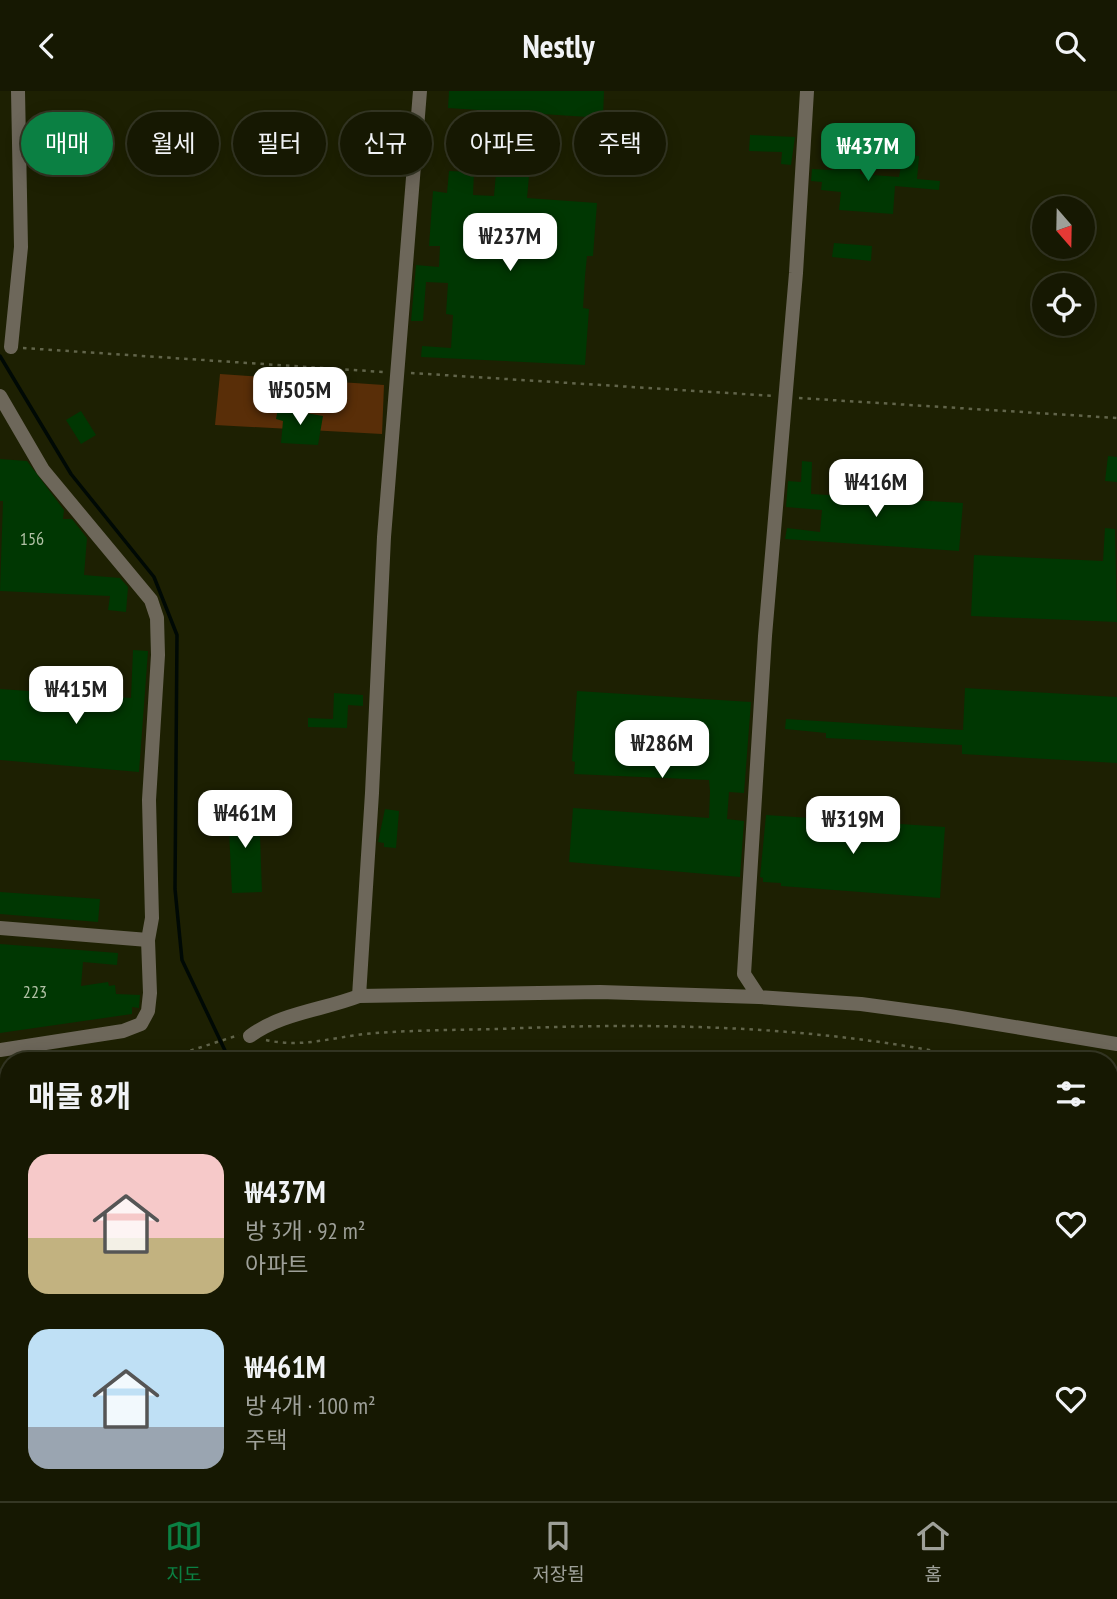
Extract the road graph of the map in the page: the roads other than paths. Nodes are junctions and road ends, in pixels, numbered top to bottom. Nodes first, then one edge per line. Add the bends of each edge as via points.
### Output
1 (18, 91) edge
2 (420, 91) edge
3 (807, 91) edge
4 (6, 347) edge
5 (0, 396) edge
6 (0, 928) edge
7 (148, 940) junction
8 (359, 996) junction
9 (759, 997) junction
10 (250, 1036) road end
11 (1117, 1044) edge
12 (0, 1050) edge

1 - 4 street via 21,247
2 - 8 street via 384,537
3 - 9 street via 744,974
5 - 7 street via 43,470 141,585 157,618
6 - 7 street
7 - 12 street via 150,993 141,1024 124,1031
8 - 9 street via 600,992
8 - 10 street via 269,1022
9 - 11 street via 874,1006

